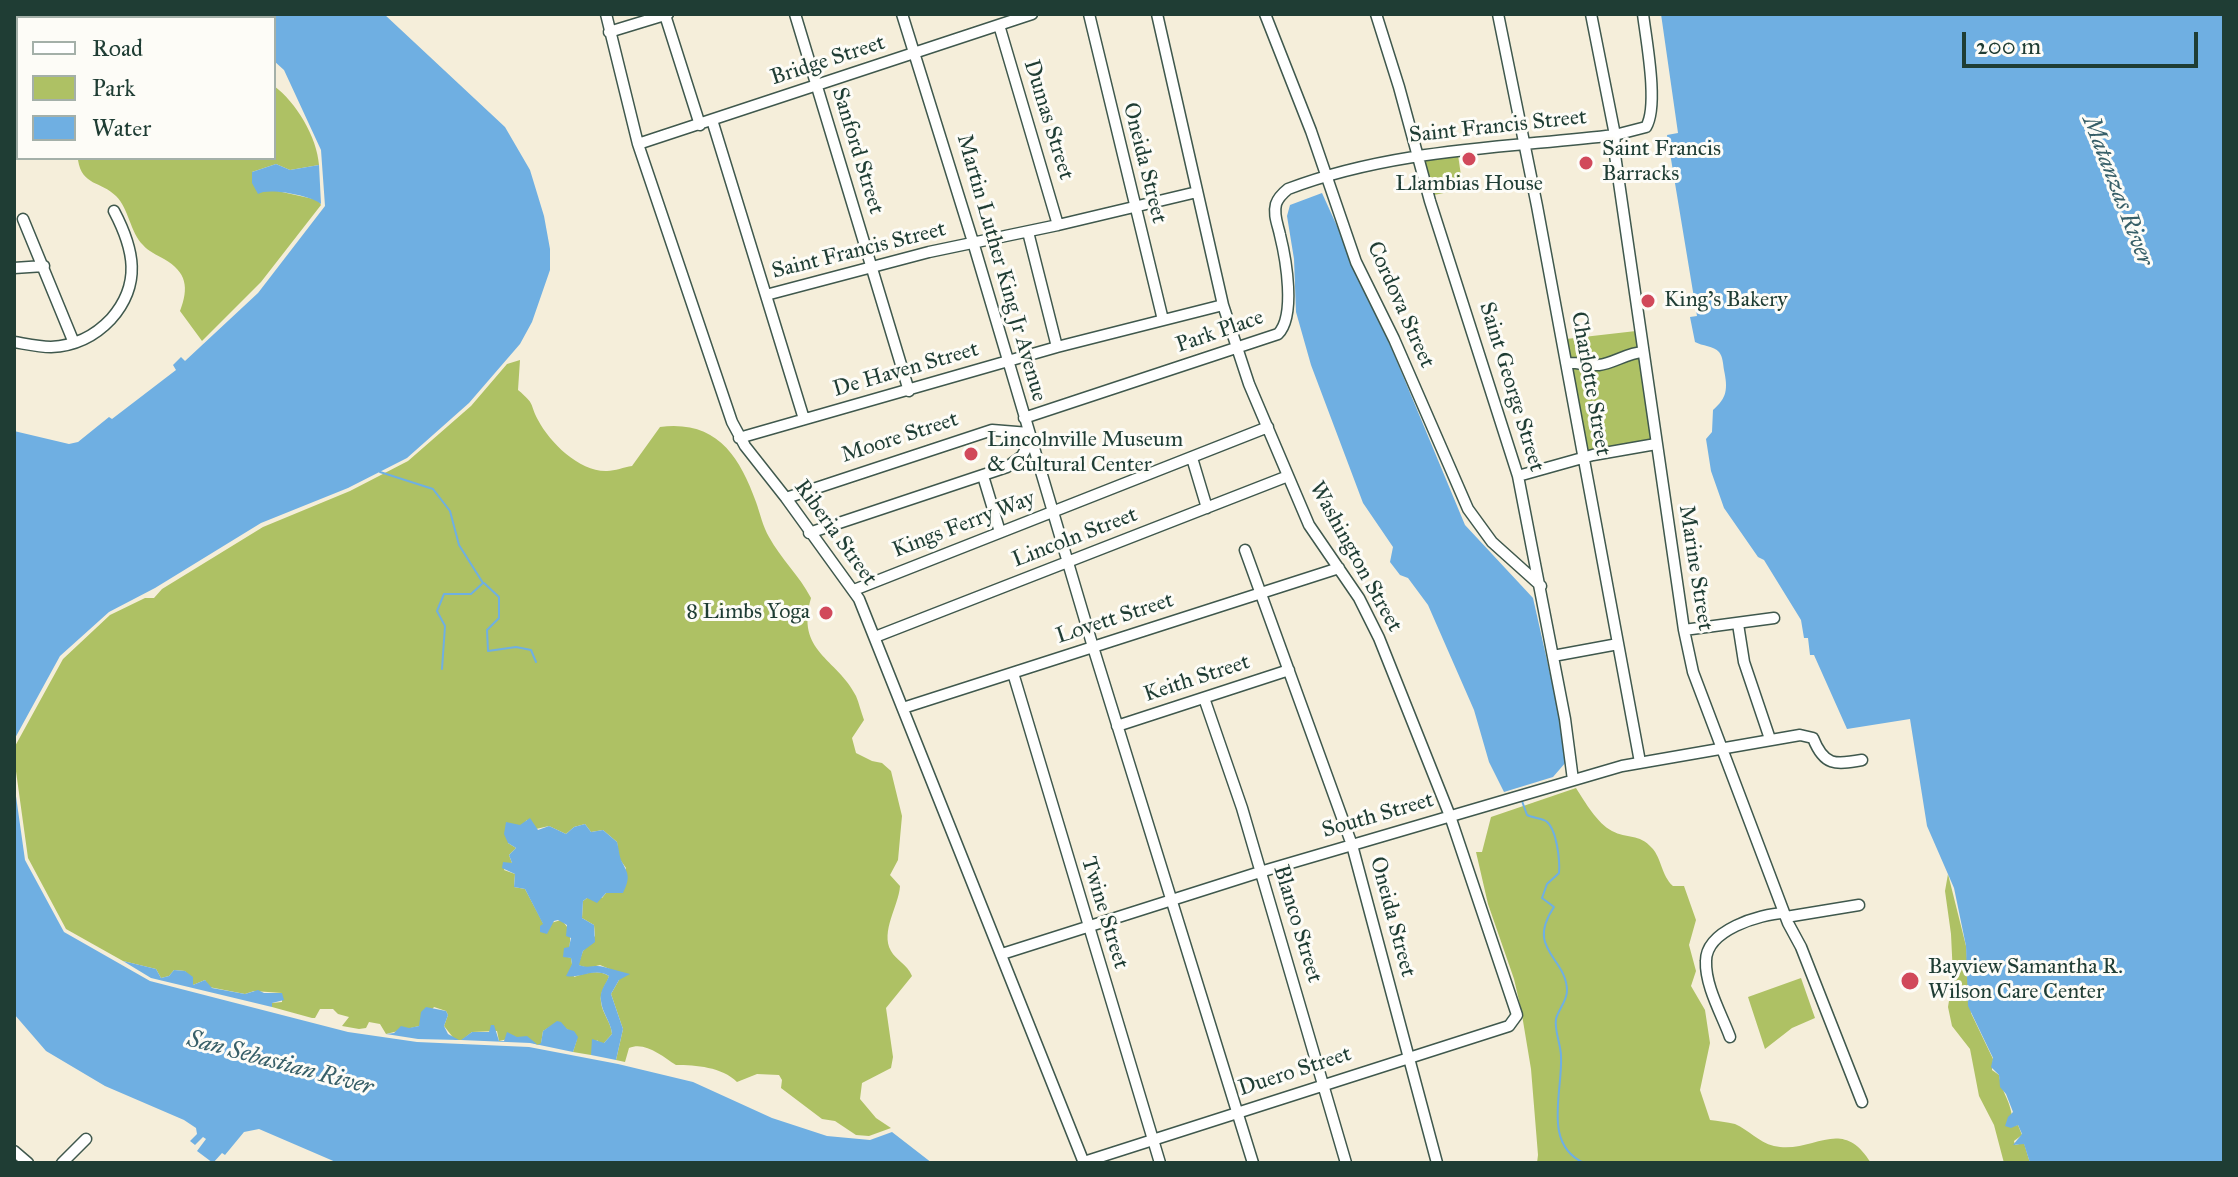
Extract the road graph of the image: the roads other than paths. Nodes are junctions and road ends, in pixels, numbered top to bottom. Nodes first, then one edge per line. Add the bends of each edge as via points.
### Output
1 (606, 14) edge
2 (666, 14) edge
3 (795, 14) edge
4 (902, 14) edge
5 (1032, 14) edge
6 (1089, 14) edge
7 (1157, 14) edge
8 (1265, 14) edge
9 (1376, 14) edge
10 (1498, 14) edge
11 (1591, 14) edge
12 (1643, 14) edge
13 (999, 25) junction
14 (609, 32) junction
15 (915, 53) junction
16 (817, 85) junction
17 (712, 120) junction
18 (700, 125) junction
19 (1615, 135) junction
20 (638, 144) junction
21 (1525, 144) junction
22 (1418, 154) junction
23 (1327, 176) junction
24 (1294, 187) joint
25 (1197, 192) junction
26 (1135, 207) junction
27 (114, 211) dead end
28 (23, 219) dead end
29 (1058, 225) junction
30 (1028, 232) junction
31 (973, 242) junction
32 (44, 266) junction
33 (871, 267) junction
34 (14, 268) edge
35 (766, 295) junction
36 (1223, 305) junction
37 (1163, 320) junction
38 (14, 342) edge
39 (74, 343) junction
40 (1057, 347) junction
41 (1237, 348) junction
42 (1643, 352) junction
43 (1008, 361) junction
44 (1566, 363) junction
45 (909, 391) junction
46 (1024, 418) junction
47 (804, 419) junction
48 (1268, 427) junction
49 (1030, 436) junction
50 (739, 438) junction
51 (1656, 444) junction
52 (1192, 458) junction
53 (1583, 459) junction
54 (983, 476) junction
55 (1288, 476) junction
56 (1518, 476) junction
57 (786, 498) junction
58 (1207, 508) junction
59 (1052, 512) junction
60 (1000, 532) junction
61 (809, 533) junction
62 (1245, 550) dead end
63 (1067, 563) junction
64 (1339, 568) junction
65 (1541, 586) junction
66 (854, 590) junction
67 (1259, 594) junction
68 (1774, 618) dead end
69 (1738, 624) junction
70 (1684, 630) junction
71 (875, 637) junction
72 (1618, 644) junction
73 (1093, 647) junction
74 (1553, 656) junction
75 (1289, 670) junction
76 (1013, 673) junction
77 (1204, 698) junction
78 (903, 708) junction
79 (1117, 726) junction
80 (1770, 739) junction
81 (1722, 749) junction
82 (1862, 760) dead end
83 (1640, 762) junction
84 (1573, 780) junction
85 (1450, 816) junction
86 (1352, 845) junction
87 (1260, 872) junction
88 (1171, 902) junction
89 (1859, 905) dead end
90 (1785, 915) junction
91 (1087, 928) junction
92 (1002, 954) junction
93 (1516, 1019) joint
94 (1730, 1037) dead end
95 (1409, 1056) junction
96 (1325, 1084) junction
97 (1862, 1102) dead end
98 (1237, 1112) junction
99 (86, 1139) dead end
100 (1153, 1139) junction
101 (14, 1151) edge
102 (28, 1163) edge
103 (62, 1163) edge
104 (1084, 1163) edge
105 (1160, 1163) edge
106 (1253, 1163) edge
107 (1346, 1163) edge
108 (1437, 1163) edge

1 - 14 street, Riberia Street
2 - 14 street
2 - 18 street
3 - 16 street, Sanford Street
4 - 15 street, Martin Luther King Jr Avenue
5 - 13 street, Bridge Street
6 - 26 street, Oneida Street
7 - 25 street, Washington Street
8 - 23 street, Cordova Street
9 - 22 street, Saint George Street
10 - 21 street, Charlotte Street
11 - 19 street, Marine Street
12 - 19 street, Saint Francis Street via 1649,122 1642,129
13 - 15 street, Bridge Street
13 - 29 street, Dumas Street
14 - 20 street, Riberia Street
15 - 16 street, Bridge Street
15 - 31 street, Martin Luther King Jr Avenue
16 - 17 street, Bridge Street
16 - 33 street, Sanford Street
17 - 18 street, Bridge Street
17 - 35 street
18 - 20 street, Bridge Street
19 - 21 street, Saint Francis Street
19 - 42 street, Marine Street
20 - 50 street, Riberia Street
21 - 22 street, Saint Francis Street
21 - 44 street, Charlotte Street
22 - 23 street, Saint Francis Street
22 - 56 street, Saint George Street
23 - 24 street, Saint Francis Street
23 - 65 street, Cordova Street via 1356,262 1468,509 1492,542
24 - 41 street, Park Place via 1282,194 1275,208 1286,271 1284,327 1273,337
25 - 26 street, Saint Francis Street
25 - 36 street, Washington Street
26 - 29 street, Saint Francis Street
26 - 37 street, Oneida Street
27 - 39 street via 131,256 130,287 108,322
28 - 32 street
29 - 30 street, Saint Francis Street
30 - 31 street, Saint Francis Street
30 - 40 street
31 - 33 street, Saint Francis Street
31 - 43 street, Martin Luther King Jr Avenue
32 - 34 street
32 - 39 street
33 - 35 street, Saint Francis Street
33 - 45 street, Sanford Street
35 - 47 street
36 - 37 street, De Haven Street
36 - 41 street, Washington Street
37 - 40 street, De Haven Street
38 - 39 street via 49,347
40 - 43 street, De Haven Street
41 - 46 street, Park Place
41 - 48 street, Washington Street
42 - 44 street via 1603,364
42 - 51 street, Marine Street
43 - 45 street, De Haven Street
43 - 46 street, Martin Luther King Jr Avenue
44 - 53 street, Charlotte Street
45 - 47 street, De Haven Street
46 - 49 street, Martin Luther King Jr Avenue
47 - 50 street, De Haven Street
48 - 52 street, Kings Ferry Way
48 - 55 street, Washington Street
49 - 54 street via 1015,462
49 - 57 street, Moore Street via 992,430
49 - 59 street, Martin Luther King Jr Avenue
50 - 57 street, Riberia Street
51 - 53 street
51 - 70 street, Marine Street
52 - 58 street
52 - 59 street, Kings Ferry Way
53 - 56 street
53 - 72 street, Charlotte Street
54 - 60 street
54 - 61 street
55 - 58 street, Lincoln Street
55 - 64 street, Washington Street via 1309,525
56 - 65 street, Saint George Street
57 - 61 street, Riberia Street
58 - 63 street, Lincoln Street
59 - 60 street, Kings Ferry Way
59 - 63 street, Martin Luther King Jr Avenue
60 - 66 street, Kings Ferry Way
61 - 66 street, Riberia Street
62 - 67 street, Oneida Street
63 - 71 street, Lincoln Street
63 - 73 street, Martin Luther King Jr Avenue
64 - 67 street, Lovett Street
64 - 85 street, Washington Street via 1379,638
65 - 74 street, Saint George Street
66 - 71 street, Riberia Street
67 - 73 street, Lovett Street
67 - 75 street, Oneida Street
68 - 69 street
69 - 70 street
69 - 80 street via 1744,662
70 - 81 street, Marine Street via 1693,672
71 - 78 street, Riberia Street
72 - 74 street
72 - 83 street, Charlotte Street
73 - 76 street, Lovett Street
73 - 79 street, Martin Luther King Jr Avenue
74 - 84 street, Saint George Street
75 - 77 street, Keith Street
75 - 86 street, Oneida Street
76 - 78 street, Lovett Street
76 - 91 street, Twine Street
77 - 79 street, Keith Street
77 - 87 street, Blanco Street
78 - 92 street, Riberia Street
79 - 88 street, Martin Luther King Jr Avenue
80 - 81 street, South Street
80 - 82 street, South Street via 1811,736 1825,758 1838,763
81 - 83 street, South Street
81 - 90 street, Marine Street
83 - 84 street, South Street
84 - 85 street, South Street
85 - 86 street, South Street
85 - 93 street, Washington Street
86 - 87 street, South Street
86 - 95 street, Oneida Street
87 - 88 street, South Street
87 - 96 street, Blanco Street
88 - 91 street, South Street
88 - 98 street, Martin Luther King Jr Avenue
89 - 90 street
90 - 94 street via 1770,914 1734,926 1710,947 1705,959 1709,979
90 - 97 street, Marine Street
91 - 92 street, South Street
91 - 100 street, Twine Street
92 - 104 street, Riberia Street
93 - 95 street, Duero Street via 1509,1026
95 - 96 street, Duero Street
95 - 108 street, Oneida Street
96 - 98 street, Duero Street
96 - 107 street, Blanco Street
98 - 100 street, Duero Street
98 - 106 street, Martin Luther King Jr Avenue
99 - 103 street
100 - 104 street, Duero Street
100 - 105 street, Twine Street
101 - 102 street

